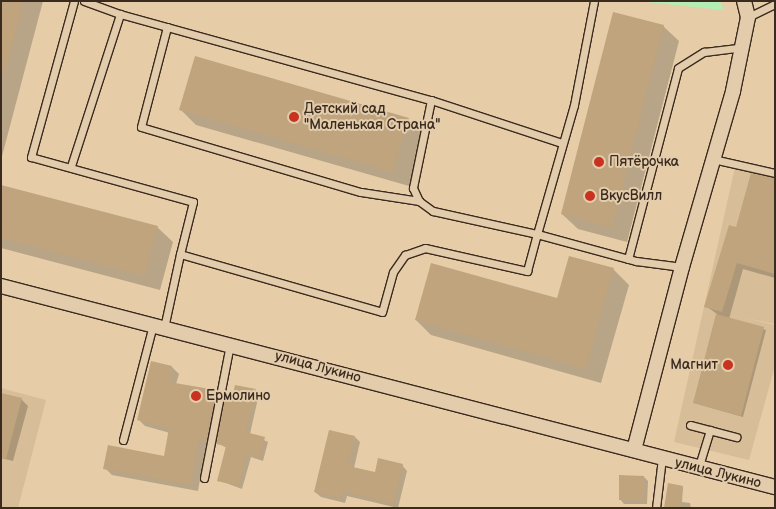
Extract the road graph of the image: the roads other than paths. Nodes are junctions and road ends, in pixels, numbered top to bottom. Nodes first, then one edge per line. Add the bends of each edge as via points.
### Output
1 (74, 1) edge
2 (84, 1) edge
3 (594, 1) edge
4 (744, 1) edge
5 (773, 6) edge
6 (120, 14) junction
7 (748, 17) junction
8 (167, 27) junction
9 (742, 47) junction
10 (431, 100) junction
11 (562, 143) junction
12 (714, 159) junction
13 (71, 166) junction
14 (775, 173) edge
15 (419, 201) junction
16 (537, 234) junction
17 (180, 254) junction
18 (628, 259) junction
19 (682, 267) junction
20 (1, 286) edge
21 (158, 327) junction
22 (230, 344) junction
23 (690, 425) dead end
24 (710, 430) junction
25 (736, 437) dead end
26 (123, 440) dead end
27 (634, 450) junction
28 (662, 458) junction
29 (698, 469) junction
30 (204, 478) dead end
31 (775, 487) edge
32 (656, 508) edge

1 - 13 lane via 31,157
2 - 6 lane
3 - 11 lane via 574,105
4 - 7 street
5 - 7 lane
6 - 8 lane
6 - 13 lane
7 - 9 street
8 - 10 lane
8 - 15 lane via 141,127 361,192
9 - 12 street
9 - 18 lane via 704,52 678,68
10 - 11 lane
10 - 15 lane via 413,188
11 - 16 lane
12 - 14 lane
12 - 19 street
13 - 17 lane via 193,202
15 - 16 lane via 433,211
16 - 17 lane via 527,270 425,248 405,254 393,272 382,312
16 - 18 lane
17 - 21 lane
18 - 19 lane
19 - 27 street
20 - 21 street, улица Лукино
21 - 22 street, улица Лукино
21 - 26 lane
22 - 27 street, улица Лукино
22 - 30 lane
23 - 24 lane
24 - 25 lane
24 - 29 lane
27 - 28 street, улица Лукино
28 - 29 street, улица Лукино
28 - 32 lane
29 - 31 street, улица Лукино

